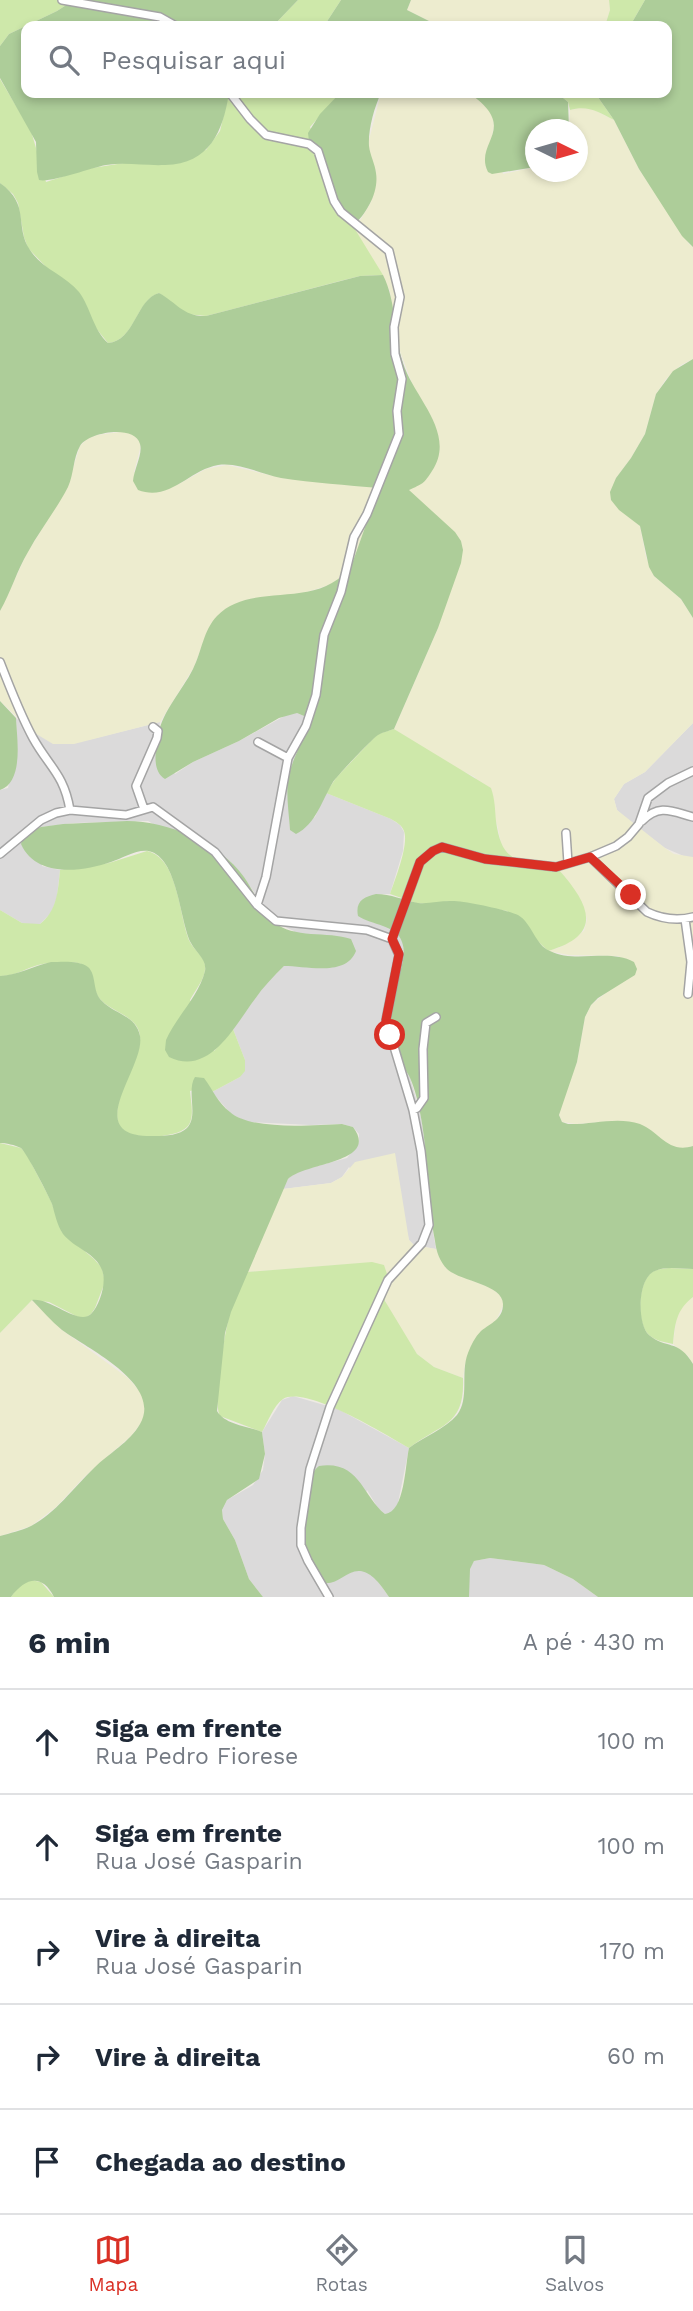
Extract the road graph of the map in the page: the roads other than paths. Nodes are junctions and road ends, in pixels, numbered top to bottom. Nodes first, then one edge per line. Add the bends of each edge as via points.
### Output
1 (62, 0) edge
2 (167, 21) edge
3 (234, 98) edge
4 (0, 663) edge
5 (153, 727) dead end
6 (258, 742) dead end
7 (288, 758) junction
8 (693, 771) edge
9 (648, 798) junction
10 (666, 808) junction
11 (145, 809) junction
12 (70, 810) junction
13 (693, 817) edge
14 (639, 824) junction
15 (566, 833) dead end
16 (0, 854) edge
17 (590, 857) junction
18 (568, 863) junction
19 (257, 905) junction
20 (689, 918) edge
21 (392, 939) junction
22 (688, 995) dead end
23 (436, 1017) dead end
24 (413, 1110) junction
25 (330, 1597) edge

1 - 2 street
3 - 7 street via 267,135 309,144 318,151 341,212 388,251 400,297 394,327 402,379 399,434 368,514 354,537 341,592 324,635 316,695
4 - 12 street via 31,735 64,784
5 - 11 street via 158,738 136,786
6 - 7 street
7 - 19 street
8 - 9 street
9 - 10 street
9 - 14 street
10 - 13 street
10 - 14 street
11 - 12 street via 126,815
11 - 19 street via 153,807 215,852
12 - 16 street via 41,820
14 - 17 street via 616,846
15 - 18 street
17 - 18 street
17 - 20 street via 647,912 659,918
18 - 21 street via 556,867 485,859 442,847 420,862
19 - 21 street via 276,921 367,930
20 - 22 street
21 - 24 street via 399,954 386,1020
23 - 24 street via 426,1023 424,1097
24 - 25 street via 427,1235 388,1280 330,1407 310,1469 301,1545

